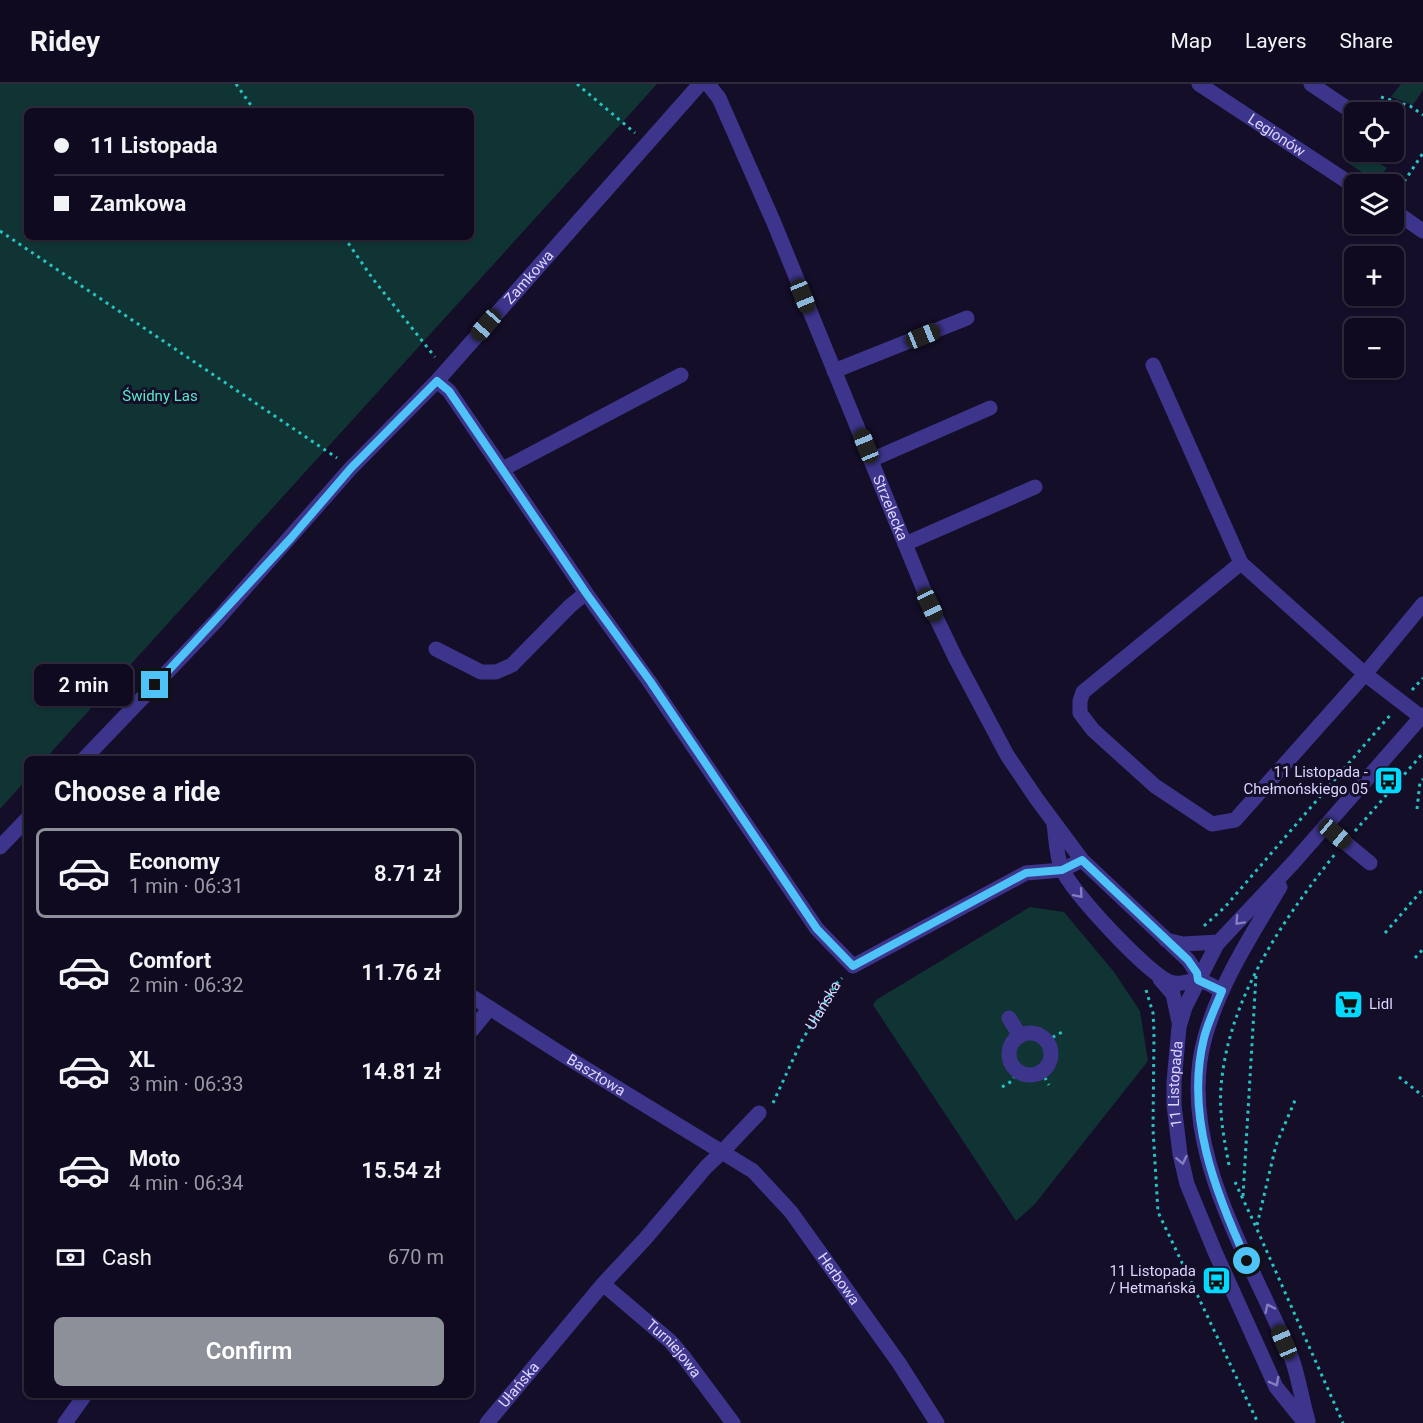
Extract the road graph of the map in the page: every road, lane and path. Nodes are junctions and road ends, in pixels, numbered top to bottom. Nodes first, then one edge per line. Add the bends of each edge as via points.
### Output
1 (236, 84) edge
2 (577, 84) edge
3 (700, 84) edge
4 (708, 84) edge
5 (1199, 84) edge
6 (1311, 84) edge
7 (1381, 97) dead end
8 (1344, 105) edge
9 (253, 108) edge
10 (1423, 115) edge
11 (647, 143) junction
12 (1423, 153) edge
13 (1344, 179) edge
14 (1404, 183) edge
15 (1404, 212) edge
16 (0, 231) edge
17 (1423, 231) edge
18 (346, 240) edge
19 (967, 318) dead end
20 (1153, 365) dead end
21 (834, 371) junction
22 (681, 375) dead end
23 (441, 376) junction
24 (990, 408) dead end
25 (871, 460) junction
26 (351, 468) junction
27 (503, 470) junction
28 (1035, 487) dead end
29 (905, 544) junction
30 (1241, 563) junction
31 (586, 593) junction
32 (1423, 604) edge
33 (436, 649) dead end
34 (1365, 674) junction
35 (1423, 678) edge
36 (1402, 702) junction
37 (1422, 716) edge
38 (1423, 753) edge
39 (87, 756) edge
40 (1423, 779) edge
41 (1417, 809) dead end
42 (1053, 821) junction
43 (24, 822) edge
44 (1325, 826) junction
45 (1345, 843) junction
46 (0, 847) edge
47 (1082, 860) junction
48 (1293, 863) junction
49 (1370, 863) dead end
50 (1062, 870) junction
51 (1423, 889) edge
52 (1385, 933) dead end
53 (1165, 940) junction
54 (1219, 942) junction
55 (1183, 944) junction
56 (1423, 949) edge
57 (1415, 958) dead end
58 (853, 966) junction
59 (1256, 972) junction
60 (1156, 974) junction
61 (1198, 980) junction
62 (1222, 991) junction
63 (474, 998) edge
64 (490, 1008) junction
65 (1009, 1018) dead end
66 (474, 1027) edge
67 (1179, 1027) junction
68 (1064, 1031) dead end
69 (1020, 1036) junction
70 (1046, 1041) junction
71 (1018, 1070) junction
72 (1041, 1071) junction
73 (1399, 1077) dead end
74 (1049, 1085) dead end
75 (1002, 1087) dead end
76 (1423, 1096) edge
77 (1296, 1098) dead end
78 (765, 1109) joint
79 (722, 1152) junction
80 (1231, 1173) dead end
81 (1233, 1179) dead end
82 (1244, 1198) junction
83 (1257, 1227) junction
84 (603, 1284) junction
85 (83, 1398) edge
86 (65, 1423) edge
87 (487, 1423) edge
88 (733, 1423) edge
89 (937, 1423) edge
90 (1258, 1423) edge
91 (1307, 1423) edge
92 (1343, 1423) edge

1 - 9 path
2 - 11 path
3 - 11 street, Zamkowa
4 - 21 street, Strzelecka via 719,98 774,223
5 - 13 street, Legionów
6 - 8 street
7 - 10 path via 1410,106
11 - 23 street, Zamkowa
12 - 14 path
15 - 17 street
16 - 26 path
18 - 23 path
19 - 21 street
20 - 30 street
21 - 25 street, Strzelecka
22 - 27 street
23 - 26 street, Zamkowa
23 - 27 street
24 - 25 street
25 - 29 street, Strzelecka
26 - 39 street, Zamkowa via 216,621
27 - 31 street
28 - 29 street
29 - 42 street, Strzelecka via 956,659 1007,755
30 - 34 street
30 - 34 street via 1083,693 1080,713 1093,730 1155,786 1212,824 1235,820
31 - 33 street via 512,665 496,672 482,672
31 - 58 street via 817,929
32 - 34 street
34 - 36 street
35 - 36 path
36 - 37 street
36 - 55 path via 1225,907
37 - 44 street, 11 Listopada
38 - 45 path
40 - 41 path
42 - 47 street, Strzelecka
42 - 50 street, Strzelecka
43 - 46 street
44 - 45 street
44 - 48 street, 11 Listopada
45 - 49 street
45 - 59 path via 1286,920
47 - 50 street, Ułańska
47 - 53 street, Strzelecka
48 -> 54 street, 11 Listopada
48 - 62 street, 11 Listopada
50 - 58 street, Ułańska via 1026,873
50 -> 60 street, Strzelecka via 1114,933
51 - 52 path
53 - 55 street
53 - 61 street, Strzelecka via 1188,960
54 - 55 street
54 - 61 street, 11 Listopada
56 - 57 path
58 - 78 path, Ułańska via 836,984
59 - 80 path via 1229,1042 1221,1088 1222,1133
59 - 82 path
60 - 61 street, Strzelecka via 1175,983
60 - 67 street, Strzelecka via 1173,994
60 - 90 path via 1145,986 1153,1013 1158,1212
61 - 62 street, Strzelecka
61 - 67 street, 11 Listopada
91 -> 62 street, 11 Listopada via 1293,1362 1223,1208 1201,1131 1200,1060
63 - 64 street, Basztowa
64 - 66 street
64 - 79 street, Basztowa
65 - 69 street
67 -> 91 street, 11 Listopada via 1174,1105 1187,1184 1276,1387
68 - 70 path
69 - 70 street via 1032,1033
69 - 71 street via 1010,1050
70 - 72 street via 1050,1059
71 - 72 street via 1030,1074
71 - 75 path via 1012,1081
72 - 74 path
73 - 76 path
77 - 83 path via 1276,1145
78 - 79 street, Ułańska
79 - 84 street, Ułańska
79 - 89 street, Herbowa via 753,1171 791,1212
81 - 82 path
82 - 83 path
83 - 92 path
84 - 87 street, Ułańska
84 - 88 street, Turniejowa via 670,1341
85 - 86 street

